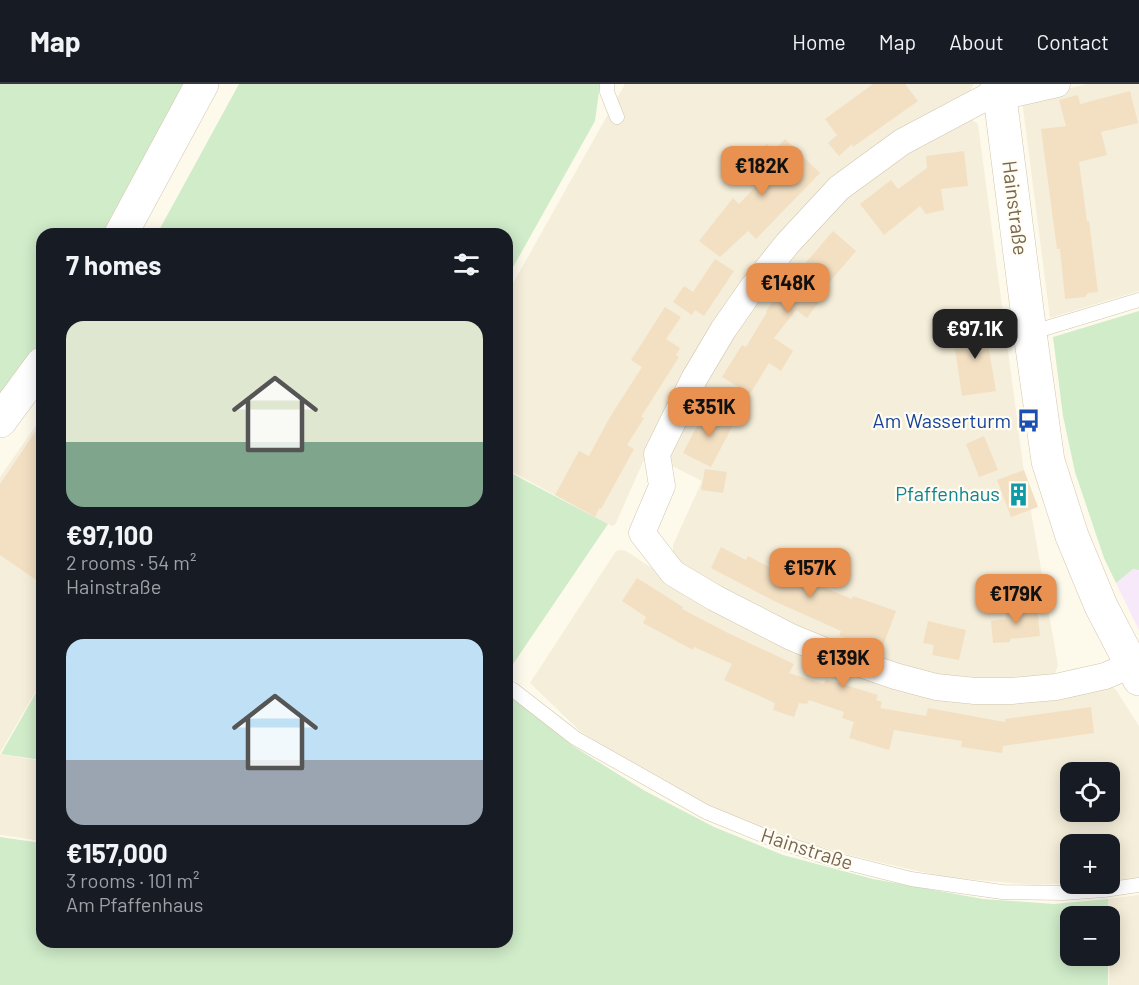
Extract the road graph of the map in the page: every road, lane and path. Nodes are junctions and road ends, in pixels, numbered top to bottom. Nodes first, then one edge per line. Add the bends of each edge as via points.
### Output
1 (202, 84) edge
2 (607, 84) edge
3 (1057, 84) edge
4 (999, 91) edge
5 (617, 117) dead end
6 (124, 228) edge
7 (1139, 300) edge
8 (1030, 333) junction
9 (36, 372) edge
10 (0, 421) edge
11 (1135, 672) edge
12 (513, 690) edge
13 (1139, 885) edge

1 - 6 street
2 - 5 lane
3 - 4 street
4 - 8 street, Hainstraße
4 - 11 street via 902,142 839,188 787,244 723,330 694,379 657,454 662,486 642,533 673,573 716,598 791,637 906,679 936,687 1011,691
7 - 8 lane
8 - 11 street, Hainstraße via 1048,461 1072,536 1101,606
9 - 10 street
12 - 13 lane, Hainstraße via 575,738 706,813 832,859 911,879 1002,892 1063,893

